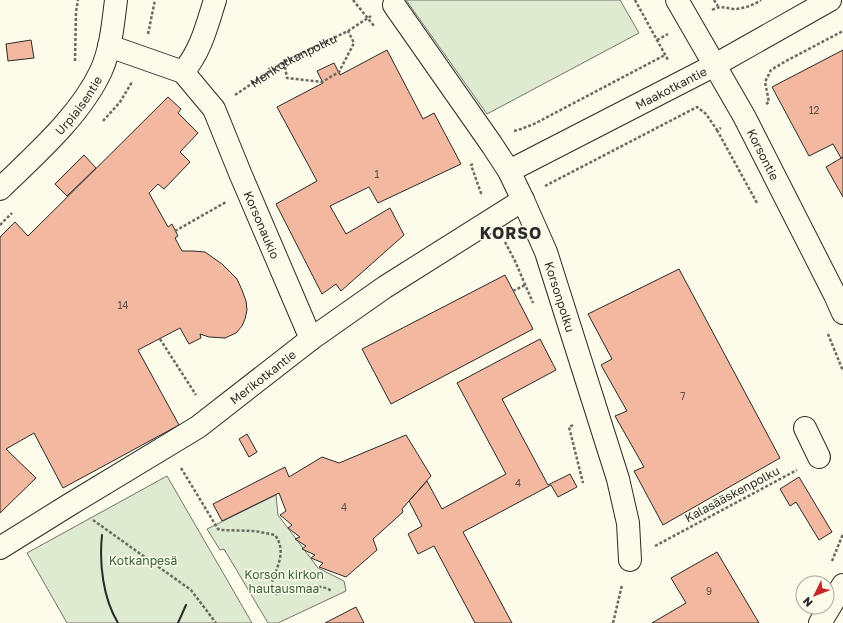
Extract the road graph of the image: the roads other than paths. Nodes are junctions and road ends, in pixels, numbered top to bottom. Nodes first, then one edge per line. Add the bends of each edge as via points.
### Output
1 (116, 0) edge
2 (216, 0) edge
3 (677, 0) edge
4 (830, 0) edge
5 (394, 5) dead end
6 (109, 46) junction
7 (715, 65) junction
8 (183, 72) junction
9 (509, 171) junction
10 (0, 189) edge
11 (523, 200) junction
12 (843, 313) edge
13 (311, 339) junction
14 (805, 428) dead end
15 (820, 457) road end
16 (0, 548) edge
17 (630, 560) road end
18 (843, 585) edge
19 (820, 623) edge

1 - 6 street, Urpiaisentie
2 - 8 street via 199,47
3 - 7 street, Korsontie
4 - 7 street, Maakotkantie
5 - 9 street, Korsonpolku
6 - 8 street
6 - 10 street, Urpiaisentie via 101,72 83,102 49,142
7 - 9 street, Maakotkantie
7 - 12 street, Korsontie via 744,116
8 - 13 street, Korsonaukio via 214,109
9 - 11 street, Korsonpolku
11 - 13 street, Merikotkantie via 385,287
11 - 17 street, Korsonpolku via 546,252 618,479 628,524
13 - 16 street, Merikotkantie via 198,427
14 - 15 street
18 - 19 street

